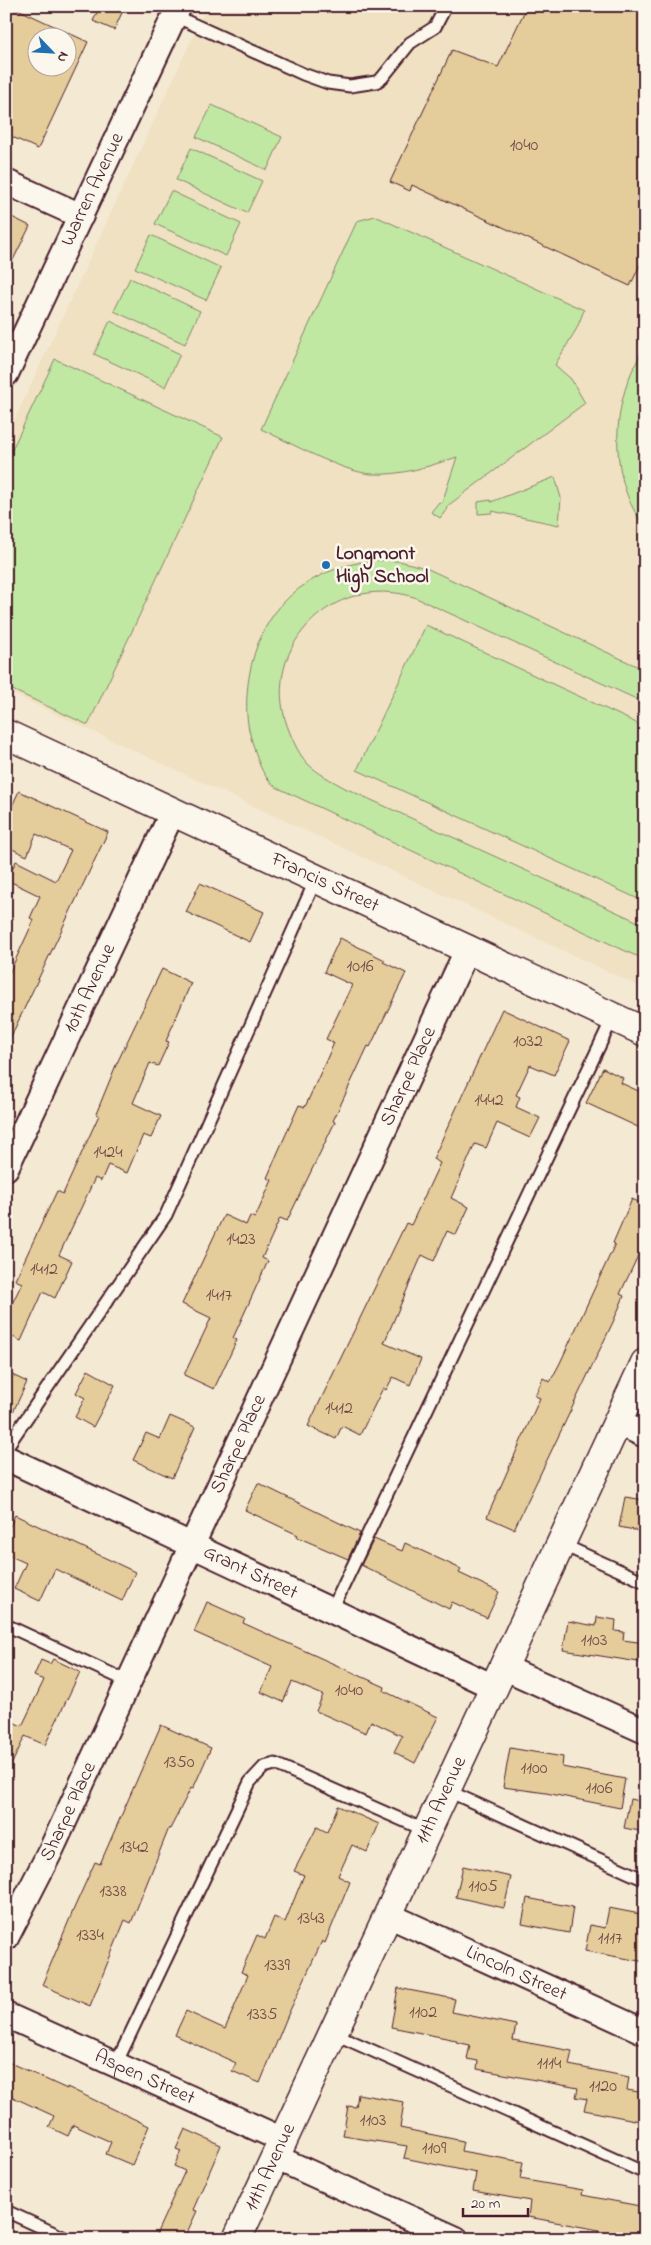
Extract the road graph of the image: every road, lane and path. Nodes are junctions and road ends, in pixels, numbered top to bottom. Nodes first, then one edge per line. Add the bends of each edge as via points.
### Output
1 (446, 6) edge
2 (177, 11) edge
3 (6, 182) edge
4 (81, 216) junction
5 (6, 374) edge
6 (7, 737) edge
7 (174, 811) junction
8 (317, 877) junction
9 (468, 948) junction
10 (613, 1017) junction
11 (645, 1032) edge
12 (6, 1168) edge
13 (645, 1363) edge
14 (617, 1422) junction
15 (645, 1435) edge
16 (6, 1448) edge
17 (6, 1458) edge
18 (560, 1544) junction
19 (192, 1546) junction
20 (645, 1582) edge
21 (331, 1612) junction
22 (6, 1625) edge
23 (498, 1677) junction
24 (129, 1682) junction
25 (645, 1731) edge
26 (446, 1790) junction
27 (427, 1831) junction
28 (645, 1880) edge
29 (388, 1915) junction
30 (6, 1938) edge
31 (6, 2015) edge
32 (645, 2032) edge
33 (333, 2033) junction
34 (115, 2066) junction
35 (279, 2149) junction
36 (645, 2173) edge
37 (6, 2211) edge
38 (68, 2239) edge
39 (237, 2239) edge
40 (456, 2239) edge

1 - 2 lane via 435,27 410,43 382,78 350,86 328,83 303,74
2 - 4 street, Warren Avenue
3 - 4 street
4 - 5 street, Warren Avenue
6 - 7 street, Francis Street
7 - 8 street, Francis Street
7 - 12 street, 10th Avenue
8 - 9 street, Francis Street
8 - 16 lane via 166,1215
9 - 10 street, Francis Street
9 - 19 street, Sharpe Place
10 - 11 street, Francis Street
10 - 21 lane
13 - 14 street, 11th Avenue
14 - 15 street
14 - 18 street, 11th Avenue
17 - 19 street, Grant Street
18 - 20 lane
18 - 23 street, 11th Avenue
19 - 21 street, Grant Street
19 - 24 street, Sharpe Place
21 - 23 street, Grant Street
22 - 24 lane
23 - 25 street, Grant Street
23 - 26 street, 11th Avenue
24 - 30 street, Sharpe Place
26 - 27 street, 11th Avenue
26 - 28 lane
27 - 29 street, 11th Avenue
27 - 34 lane via 275,1764 264,1767 250,1782
29 - 32 street, Lincoln Street
29 - 33 street, 11th Avenue
31 - 34 street, Aspen Street
33 - 35 street, 11th Avenue
33 - 36 lane
34 - 35 street, Aspen Street
35 - 39 street, 11th Avenue
35 - 40 street, Aspen Street
37 - 38 lane

